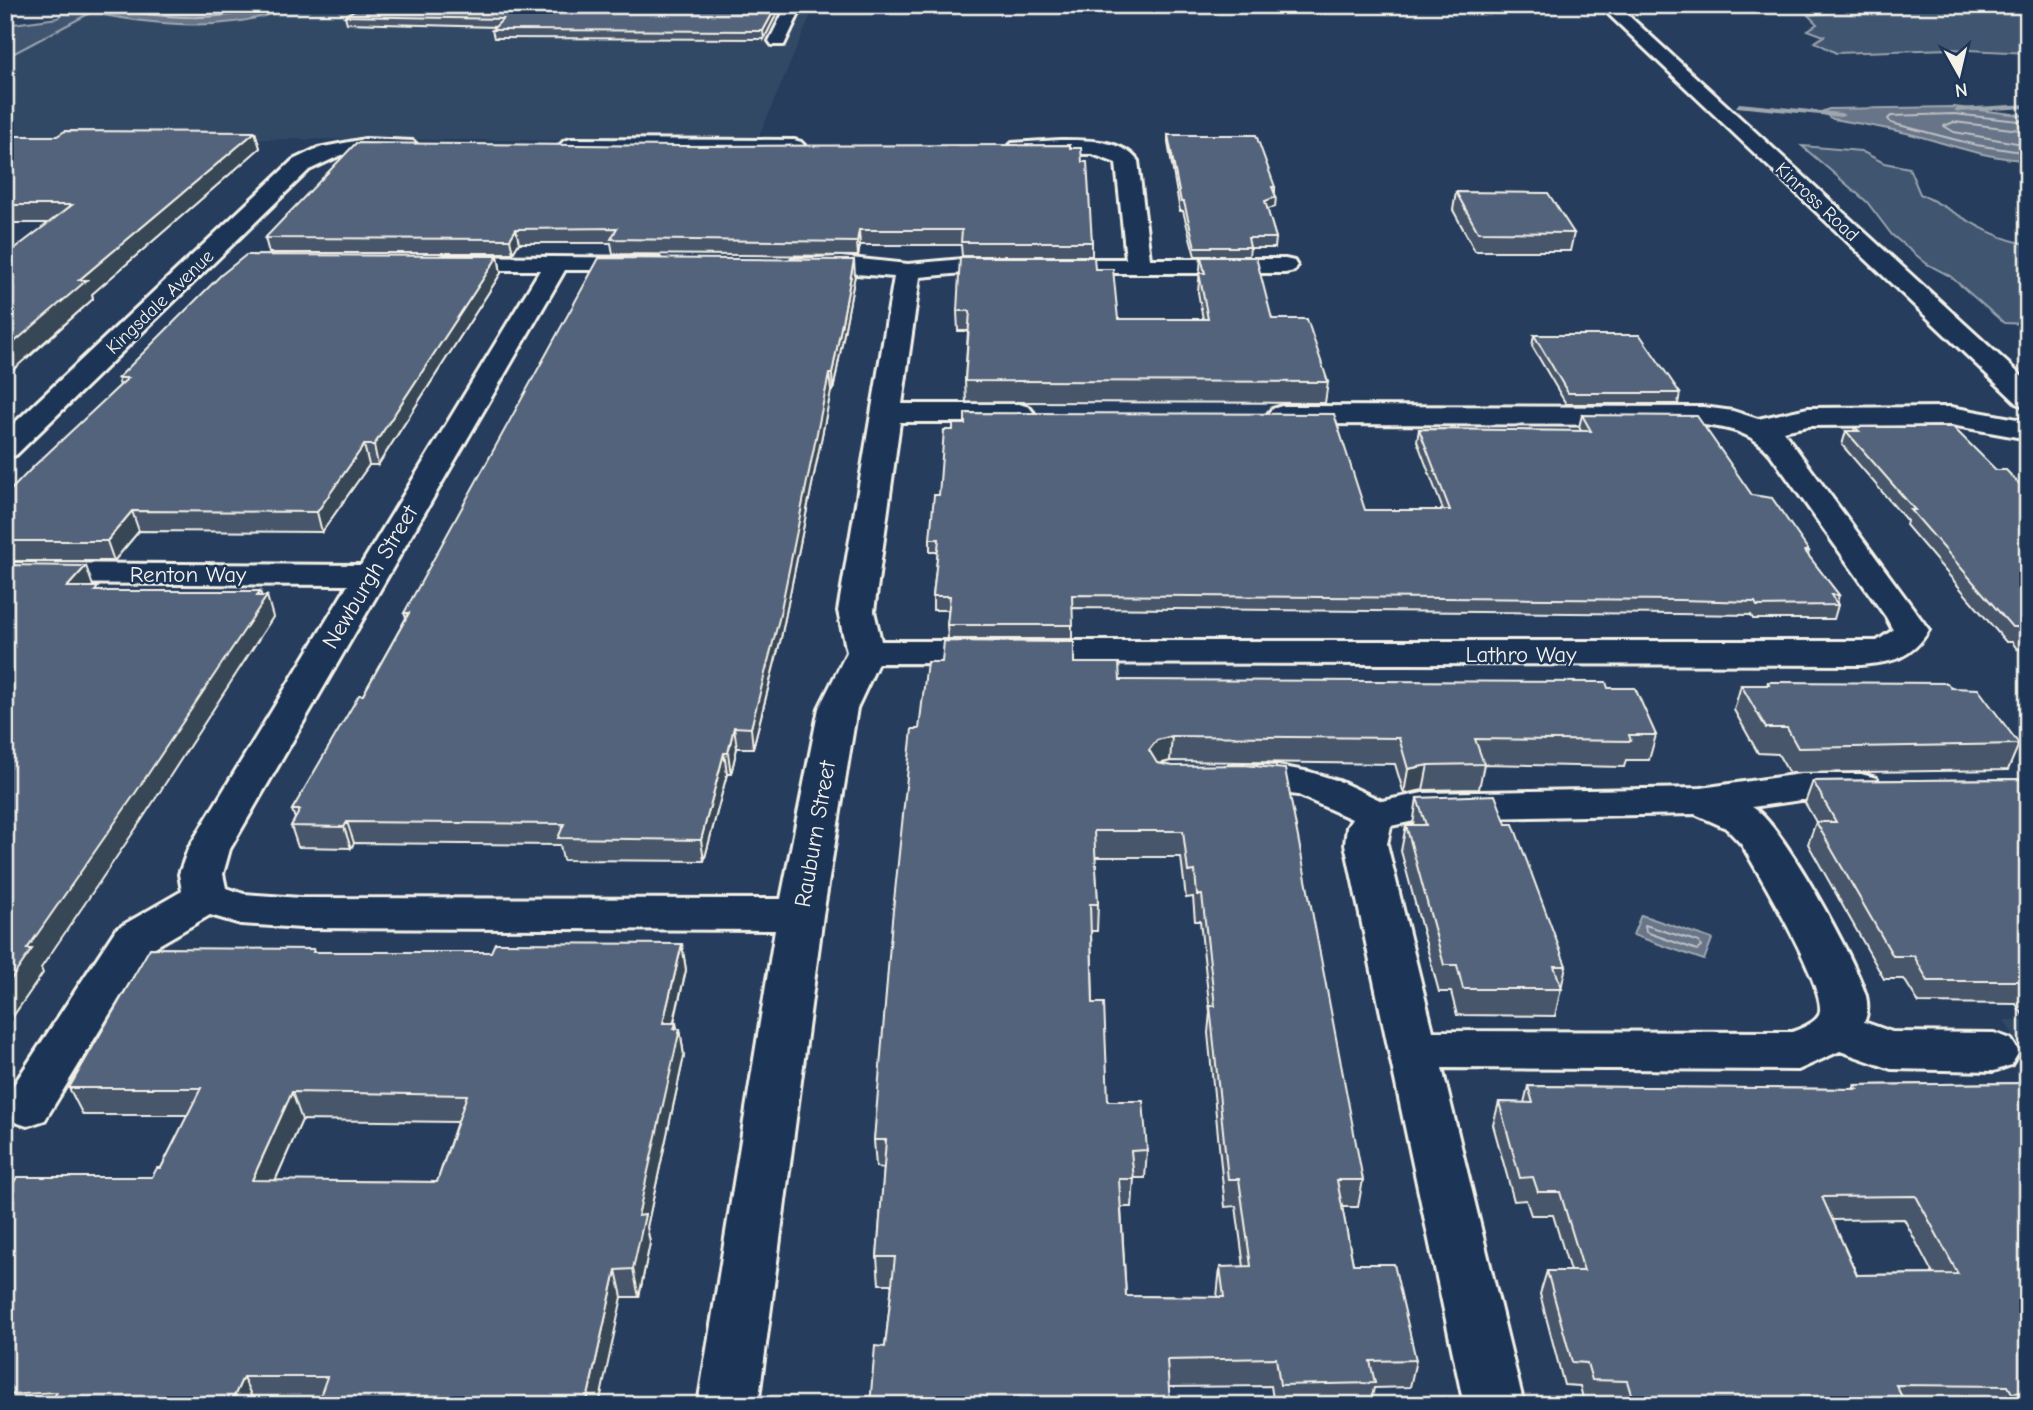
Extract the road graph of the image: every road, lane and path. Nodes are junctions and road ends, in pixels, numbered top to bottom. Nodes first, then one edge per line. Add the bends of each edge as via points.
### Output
1 (795, 5) edge
2 (1606, 5) edge
3 (778, 41) dead end
4 (427, 145) edge
5 (549, 145) edge
6 (821, 146) edge
7 (995, 147) edge
8 (202, 262) junction
9 (230, 262) dead end
10 (421, 262) edge
11 (557, 263) junction
12 (679, 263) edge
13 (774, 264) edge
14 (1139, 266) junction
15 (1285, 266) dead end
16 (908, 271) junction
17 (2021, 392) edge
18 (888, 413) junction
19 (1045, 414) edge
20 (1255, 414) edge
21 (1951, 416) junction
22 (1756, 428) junction
23 (2028, 430) edge
24 (5, 449) edge
25 (5, 573) edge
26 (372, 575) junction
27 (865, 652) junction
28 (1196, 777) edge
29 (1894, 786) edge
30 (1701, 801) junction
31 (1377, 815) junction
32 (206, 897) junction
33 (800, 915) junction
34 (1835, 1031) junction
35 (1414, 1049) junction
36 (1994, 1052) dead end
37 (27, 1106) dead end
38 (728, 1405) edge
39 (1493, 1405) edge

1 - 3 street
2 - 17 street, Kinross Road
4 - 8 street, Kingsdale Avenue via 354,146 315,156
5 - 6 street
7 - 14 street via 1088,147 1122,155
8 - 9 street
8 - 24 street, Kingsdale Avenue
10 - 11 street
11 - 12 street
11 - 26 street, Newburgh Street
13 - 16 street
14 - 15 street
14 - 16 street via 963,266
16 - 18 street
17 - 21 street, Lathro Way via 2000,405
18 - 19 street
18 - 27 street via 856,611
20 - 22 street, Lathro Way via 1703,416
21 - 22 street, Lathro Way via 1808,417
21 - 23 street, Lathro Way
22 - 27 street, Lathro Way via 1782,449 1903,615 1911,630 1905,643 1887,652 1861,654
25 - 26 street, Renton Way
26 - 32 street, Newburgh Street via 209,849 201,874
27 - 33 street, Rauburn Street via 838,708
28 - 31 street via 1305,782
29 - 30 street via 1801,787
30 - 31 street via 1423,806
30 - 34 street via 1741,818 1759,837 1835,975 1844,1011
31 - 35 street via 1368,827 1366,845
32 - 33 street via 242,909 301,913
32 - 37 street via 132,940
33 - 38 street, Rauburn Street
34 - 35 street via 1797,1051
34 - 36 street via 1891,1050
35 - 39 street

